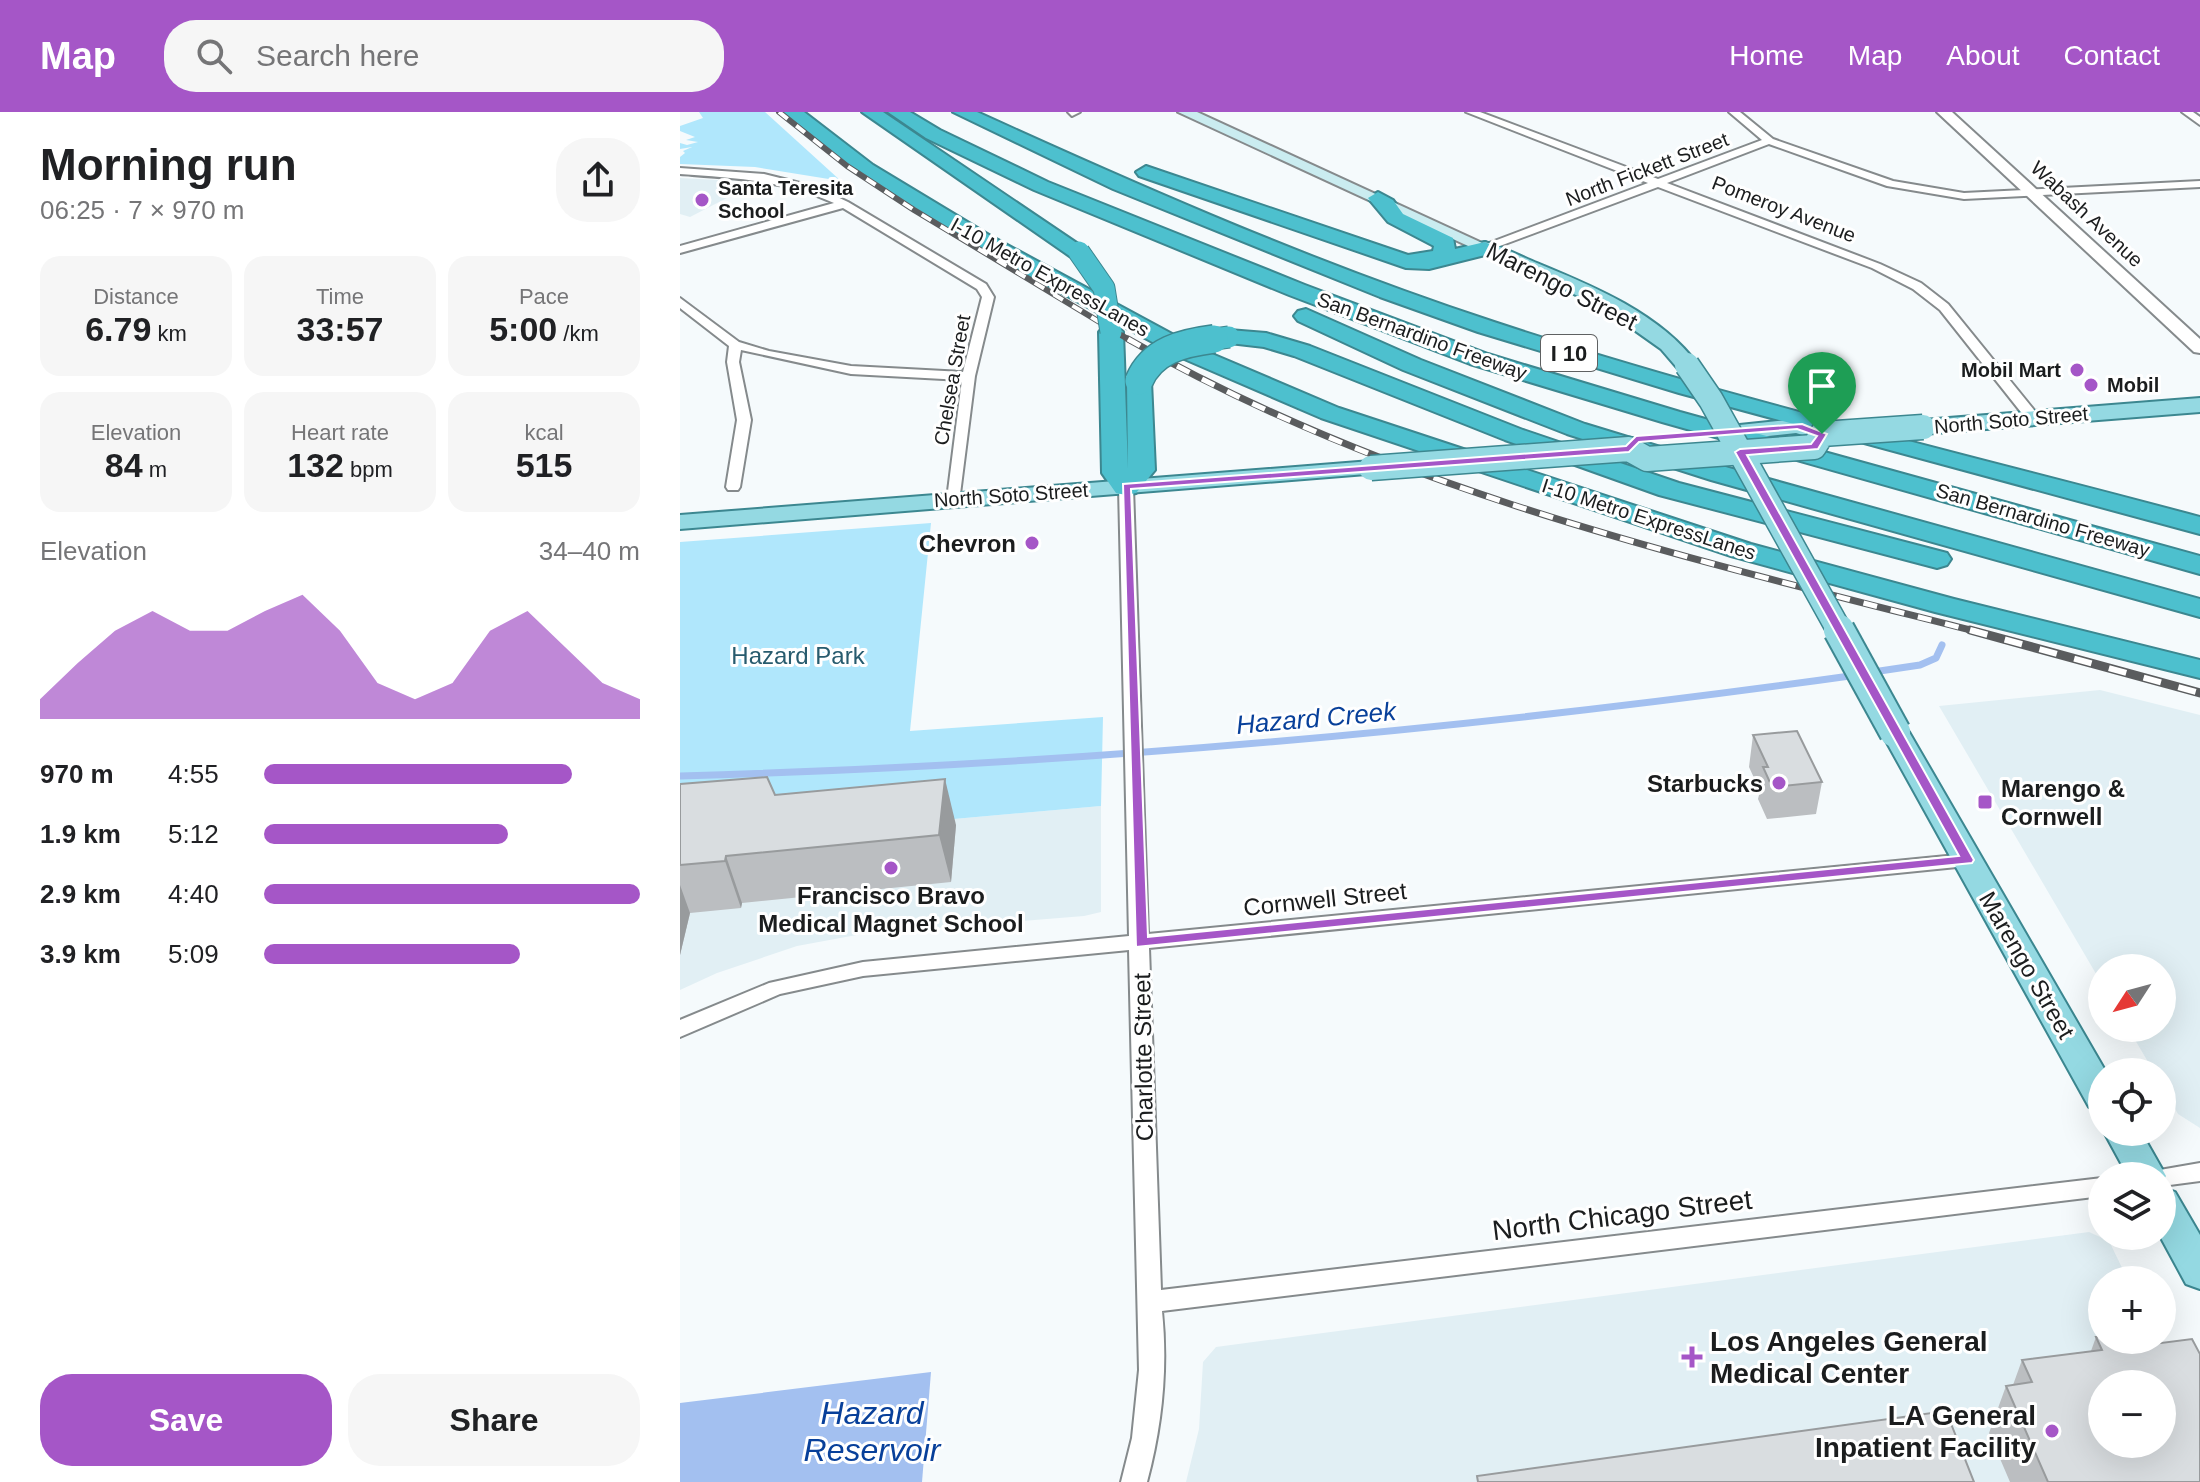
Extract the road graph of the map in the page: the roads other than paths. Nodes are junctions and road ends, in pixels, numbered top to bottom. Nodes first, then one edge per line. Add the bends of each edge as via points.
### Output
1 (792, 112) edge
2 (819, 112) edge
3 (871, 112) edge
4 (897, 112) edge
5 (962, 112) edge
6 (983, 112) edge
7 (1185, 112) edge
8 (1471, 112) edge
9 (1734, 112) edge
10 (1944, 112) edge
11 (2187, 112) edge
12 (2200, 122) edge
13 (1769, 141) junction
14 (680, 171) edge
15 (1661, 183) junction
16 (2200, 184) edge
17 (1041, 186) junction
18 (2032, 193) junction
19 (1378, 198) junction
20 (844, 204) junction
21 (1485, 248) junction
22 (680, 250) edge
23 (1415, 262) junction
24 (680, 302) edge
25 (735, 345) junction
26 (2200, 348) edge
27 (969, 376) junction
28 (2200, 405) edge
29 (2033, 418) junction
30 (1735, 442) junction
31 (733, 487) dead end
32 (1126, 487) junction
33 (954, 499) junction
34 (680, 522) edge
35 (2200, 526) edge
36 (2200, 565) edge
37 (2200, 608) edge
38 (2200, 623) edge
39 (2200, 647) edge
40 (2200, 669) edge
41 (1967, 860) junction
42 (1141, 943) junction
43 (687, 1026) edge
44 (2088, 1072) edge
45 (2200, 1172) edge
46 (2176, 1175) edge
47 (2088, 1189) edge
48 (2176, 1228) edge
49 (2200, 1272) edge
50 (1149, 1302) junction
51 (1134, 1482) edge

1 - 40 highway, I-10 Metro ExpressLanes via 866,169 981,240 1190,353 1330,413 1741,550
2 - 39 highway, I-10 Metro ExpressLanes via 882,159 998,230 1170,321 1344,398 1458,442 1724,524
3 - 32 highway, bridge via 1079,252 1096,271 1111,312 1115,473
4 - 17 highway, San Bernardino Freeway
5 - 35 highway, San Bernardino Freeway / I 10 via 1120,185 1486,327 1688,388
6 - 23 highway
7 - 19 main road, Marengo Street
8 - 15 street, Pomeroy Avenue
9 - 13 street
10 - 18 street, Wabash Avenue
11 - 12 street
13 - 15 street, North Fickett Street
13 - 18 street via 1920,190 1964,196
14 - 20 street, Chelsea Street via 764,177
15 - 21 street, North Fickett Street
15 - 29 street, Pomeroy Avenue via 1917,286 1944,307
16 - 18 street
17 - 36 highway, San Bernardino Freeway via 1479,359
17 - 37 highway via 1073,213 1412,365 1563,424 1748,482
18 - 26 street, Wabash Avenue
19 - 21 main road, Marengo Street
19 - 23 highway via 1395,218 1445,243 1443,255
20 - 22 street
20 - 27 street, Chelsea Street via 982,287 988,297
21 - 23 highway
21 - 30 main road, Marengo Street, bridge via 1603,302 1644,327 1687,365
24 - 25 street
25 - 27 street via 782,360 877,376
25 - 31 street via 733,362 744,420
27 - 33 street, Chelsea Street
28 - 29 main road, North Soto Street
29 - 30 main road, North Soto Street, bridge via 1822,434 1814,447
30 - 32 main road, North Soto Street, bridge via 1647,459 1629,449
30 - 41 main road, Marengo Street, bridge
32 - 33 main road, North Soto Street
32 - 38 highway, bridge via 1142,470 1139,381 1149,363 1197,341 1266,340 1669,489
32 - 42 street, Charlotte Street
33 - 34 main road, North Soto Street
41 - 42 street, Cornwell Street
41 - 44 main road, Marengo Street
42 - 43 street, Cornwell Street via 863,969 776,988
42 - 50 street, Charlotte Street
45 - 46 street
47 - 50 street, North Chicago Street
48 - 49 main road
50 - 51 street, Charlotte Street via 1153,1334 1148,1409

